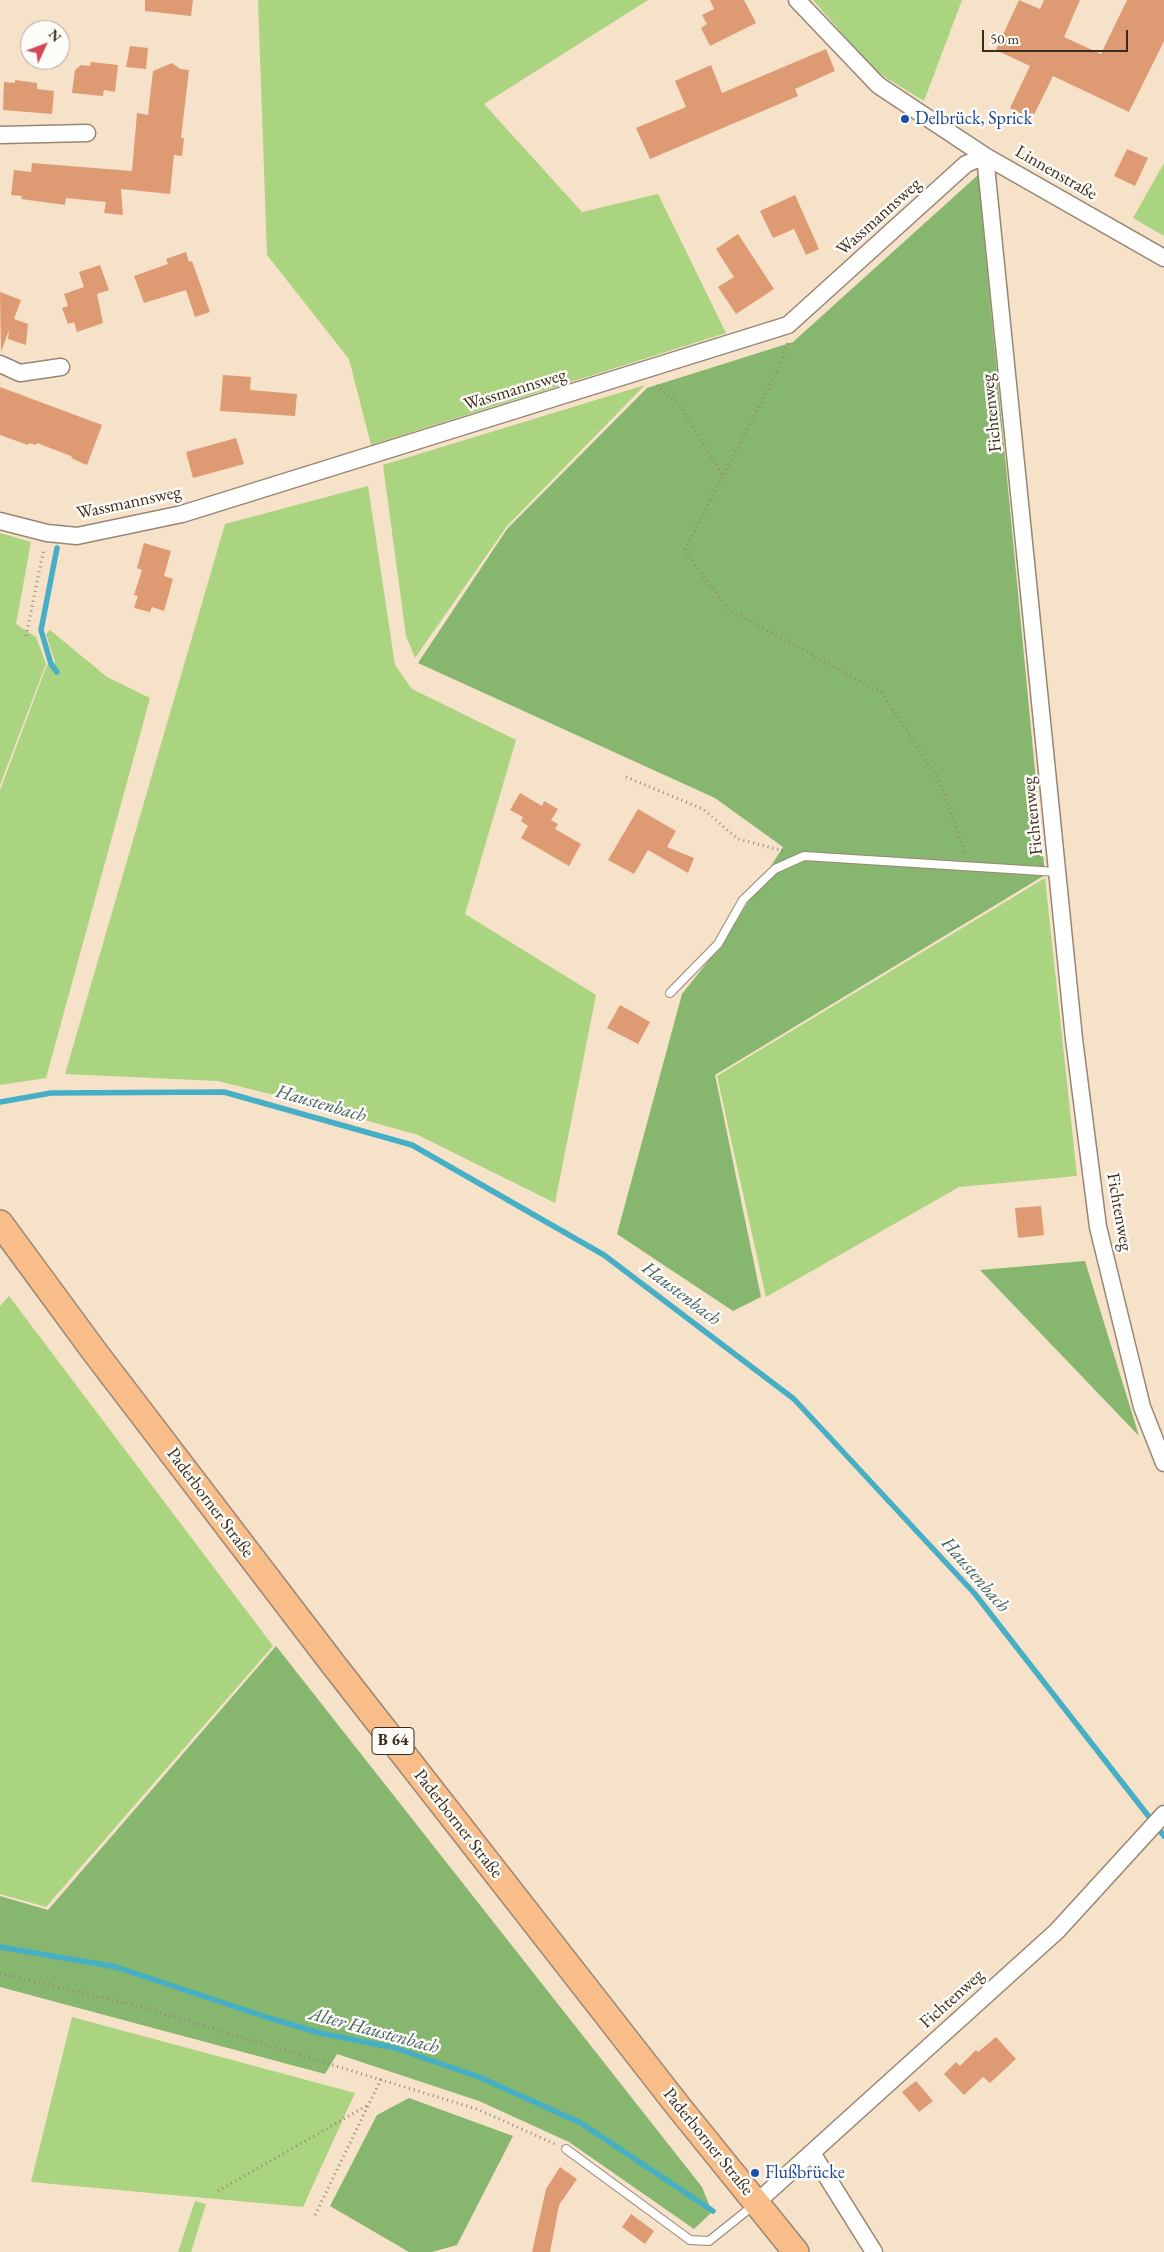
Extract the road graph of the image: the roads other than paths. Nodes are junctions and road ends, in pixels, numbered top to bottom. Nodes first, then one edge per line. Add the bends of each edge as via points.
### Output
1 (798, 0) edge
2 (87, 134) dead end
3 (0, 135) edge
4 (985, 156) junction
5 (1164, 258) edge
6 (0, 364) edge
7 (61, 368) dead end
8 (0, 521) edge
9 (1059, 872) junction
10 (670, 993) dead end
11 (0, 1223) edge
12 (1164, 1463) edge
13 (1164, 1814) edge
14 (566, 2149) road end
15 (812, 2153) junction
16 (756, 2203) junction
17 (796, 2252) edge
18 (874, 2252) edge

1 - 4 street, Linnenstraße via 878,85
2 - 3 street
4 - 5 street, Linnenstraße
4 - 8 street, Wassmannsweg via 966,164 788,326 182,514 77,536 47,533
4 - 9 street, Fichtenweg
6 - 7 street via 20,373
9 - 10 lane via 804,856 775,870 743,900 718,944
9 - 12 street, Fichtenweg via 1074,1039 1098,1227 1142,1407
11 - 16 main road, Paderborner Straße / B 64 via 332,1664
13 - 15 street, Fichtenweg via 1057,1931
14 - 16 lane via 690,2240 709,2241
15 - 16 street, Fichtenweg
15 - 18 street
16 - 17 main road, Paderborner Straße / B 64

